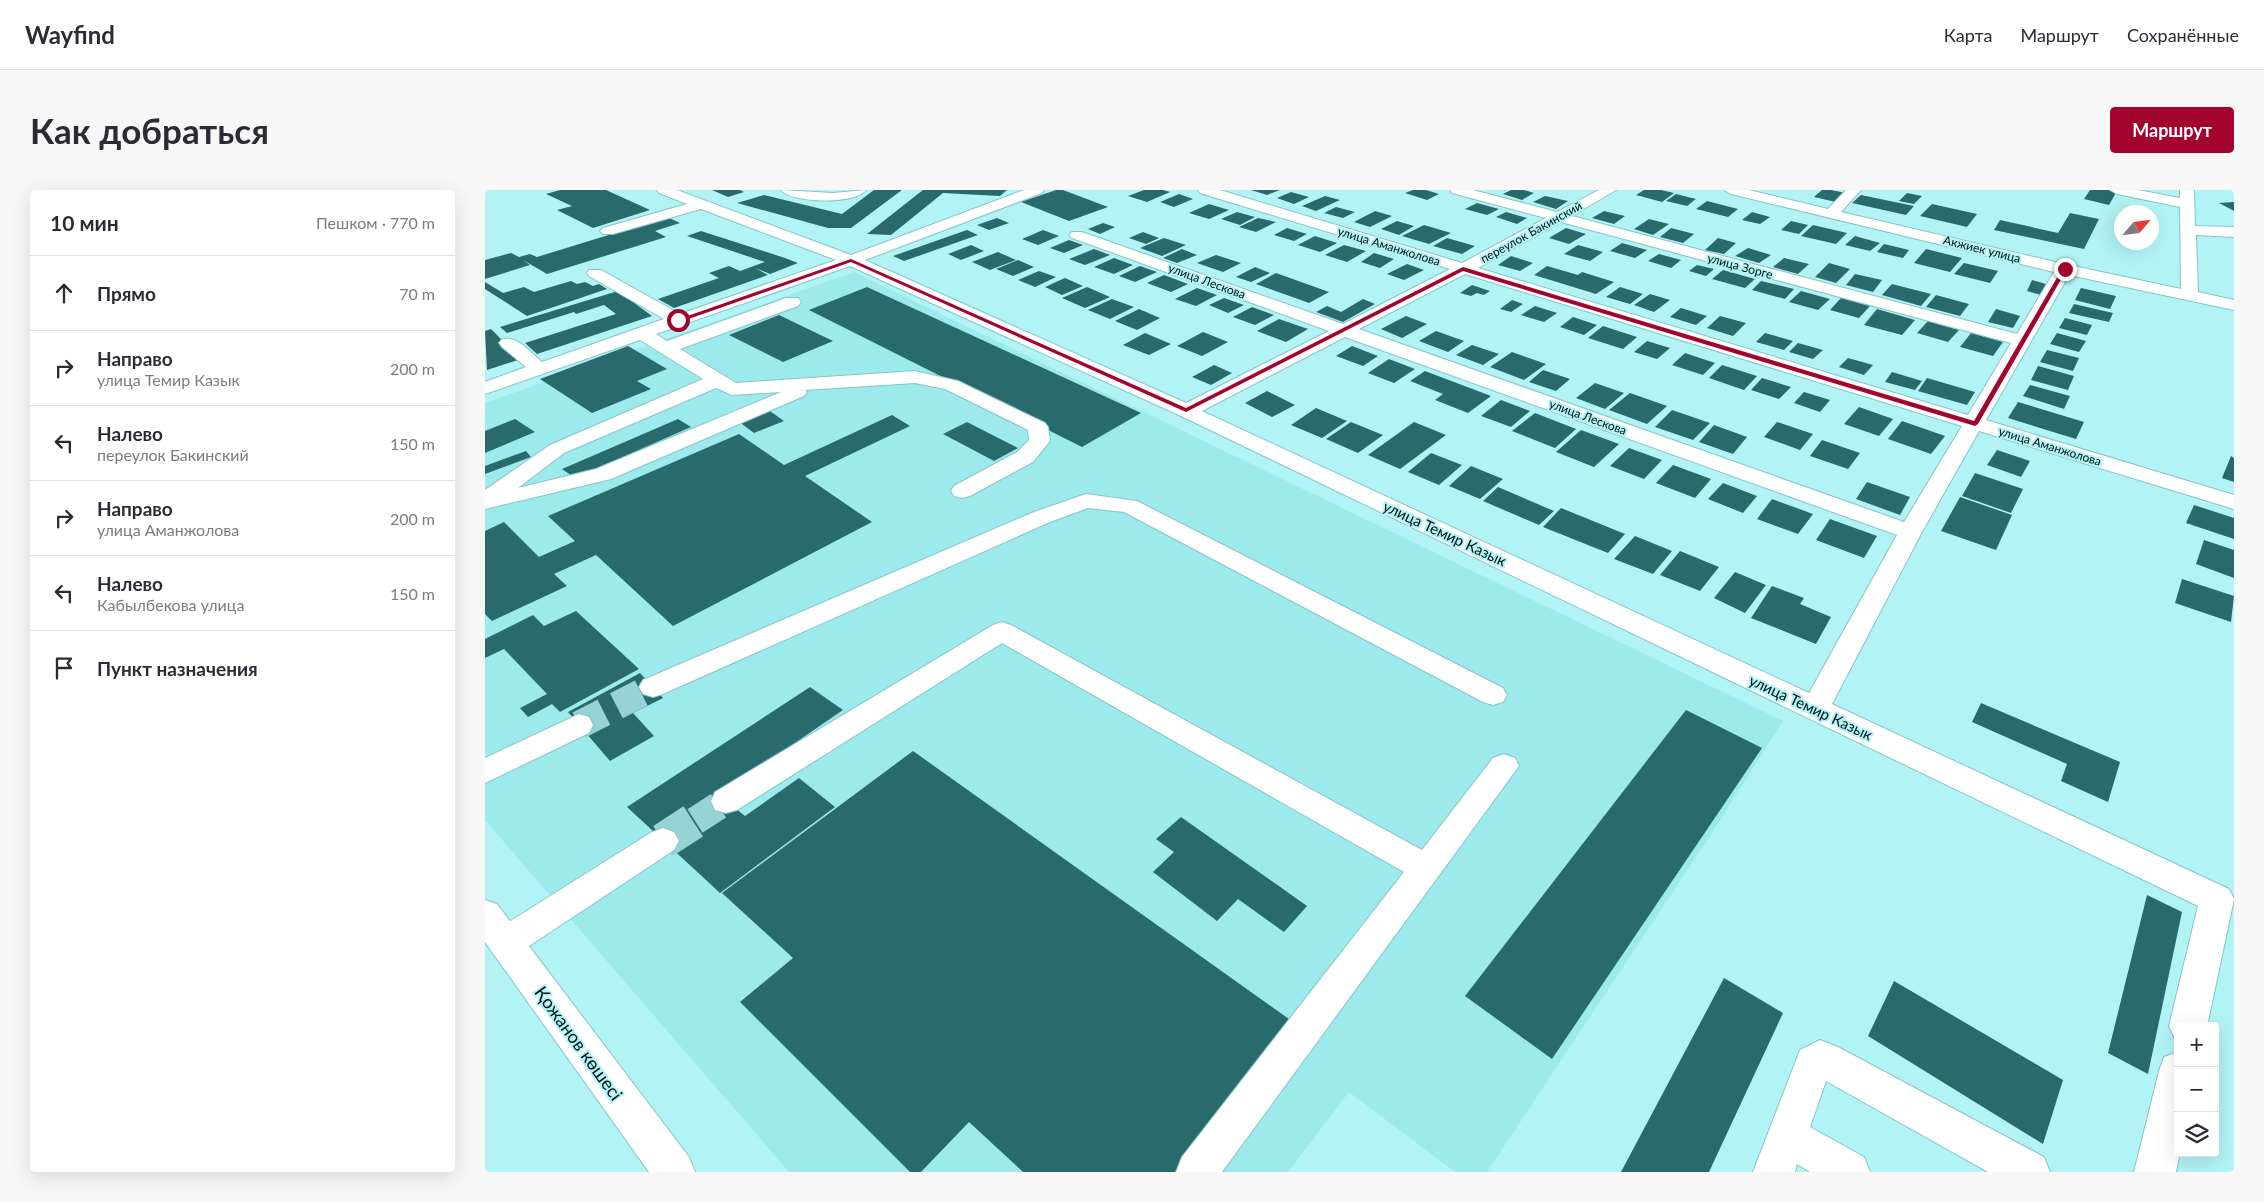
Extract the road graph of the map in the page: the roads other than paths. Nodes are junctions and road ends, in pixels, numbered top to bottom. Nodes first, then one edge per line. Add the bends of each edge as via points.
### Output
1 (663, 190) edge
2 (788, 190) edge
3 (859, 190) edge
4 (1037, 190) edge
5 (1205, 190) edge
6 (1457, 190) edge
7 (1609, 190) edge
8 (1731, 190) edge
9 (1854, 190) edge
10 (2117, 190) edge
11 (2187, 197) edge
12 (701, 204) junction
13 (1832, 213) junction
14 (1557, 217) junction
15 (2188, 230) junction
16 (608, 231) dead end
17 (2234, 232) edge
18 (1077, 235) dead end
19 (851, 260) junction
20 (1463, 269) junction
21 (2065, 269) junction
22 (595, 274) dead end
23 (2190, 295) junction
24 (792, 302) dead end
25 (2234, 305) edge
26 (678, 320) junction
27 (1342, 330) junction
28 (643, 333) junction
29 (2023, 341) junction
30 (508, 343) dead end
31 (665, 348) junction
32 (539, 369) junction
33 (718, 380) junction
34 (816, 383) junction
35 (485, 388) edge
36 (1186, 410) junction
37 (1975, 424) junction
38 (962, 491) dead end
39 (485, 501) edge
40 (2234, 502) edge
41 (1910, 532) junction
42 (653, 687) tunnel mouth
43 (1493, 695) dead end
44 (1815, 709) junction
45 (579, 725) tunnel mouth
46 (1504, 766) dead end
47 (485, 771) edge
48 (726, 801) tunnel mouth
49 (663, 841) tunnel mouth
50 (1426, 868) junction
51 (2225, 892) edge
52 (495, 929) edge
53 (2189, 1022) edge
54 (2174, 1089) edge
55 (1781, 1154) edge
56 (674, 1172) edge
57 (1197, 1172) edge
58 (1849, 1172) edge
59 (2029, 1172) edge
60 (2155, 1172) edge

1 - 12 street, улица Темир Казык
2 - 3 street via 828,197 844,196
4 - 19 street
5 - 20 street, улица Аманжолова
6 - 14 street, улица Зорге
7 - 14 street, переулок Бакинский
8 - 13 street, Акжиек улица
9 - 13 street
10 - 11 street
11 - 15 street
12 - 16 street
12 - 19 street, улица Темир Казык
13 - 21 street, Акжиек улица
14 - 20 street, переулок Бакинский
14 - 29 street, улица Зорге
15 - 17 street
15 - 23 street
18 - 27 street, улица Лескова
19 - 26 street
19 - 36 street, улица Темир Казык
20 - 27 street, переулок Бакинский
20 - 37 street, улица Аманжолова
21 - 23 street, Акжиек улица
21 - 29 street
22 - 26 street
23 - 25 street, Акжиек улица
24 - 31 street
26 - 28 street
27 - 36 street, переулок Бакинский
27 - 41 street, улица Лескова
28 - 31 street
28 - 32 street
29 - 37 street
30 - 32 street
31 - 33 street
32 - 35 street
33 - 34 street via 732,389
33 - 39 street via 557,449
34 - 38 street via 915,377 951,385 1037,427 1040,442 1025,457
34 - 39 street via 603,474
36 - 44 street, улица Темир Казык
37 - 40 street, улица Аманжолова
37 - 41 street
41 - 44 street
42 - 43 street via 1042,517 1086,501 1129,506
44 - 51 street, улица Темир Казык
45 - 47 street
46 - 50 street
48 - 50 street via 1002,631
49 - 52 street
50 - 57 street
51 - 53 street
52 - 56 street, Қожанов көшесі
54 - 60 street
55 - 58 street
55 - 59 street via 1813,1063 1820,1059

